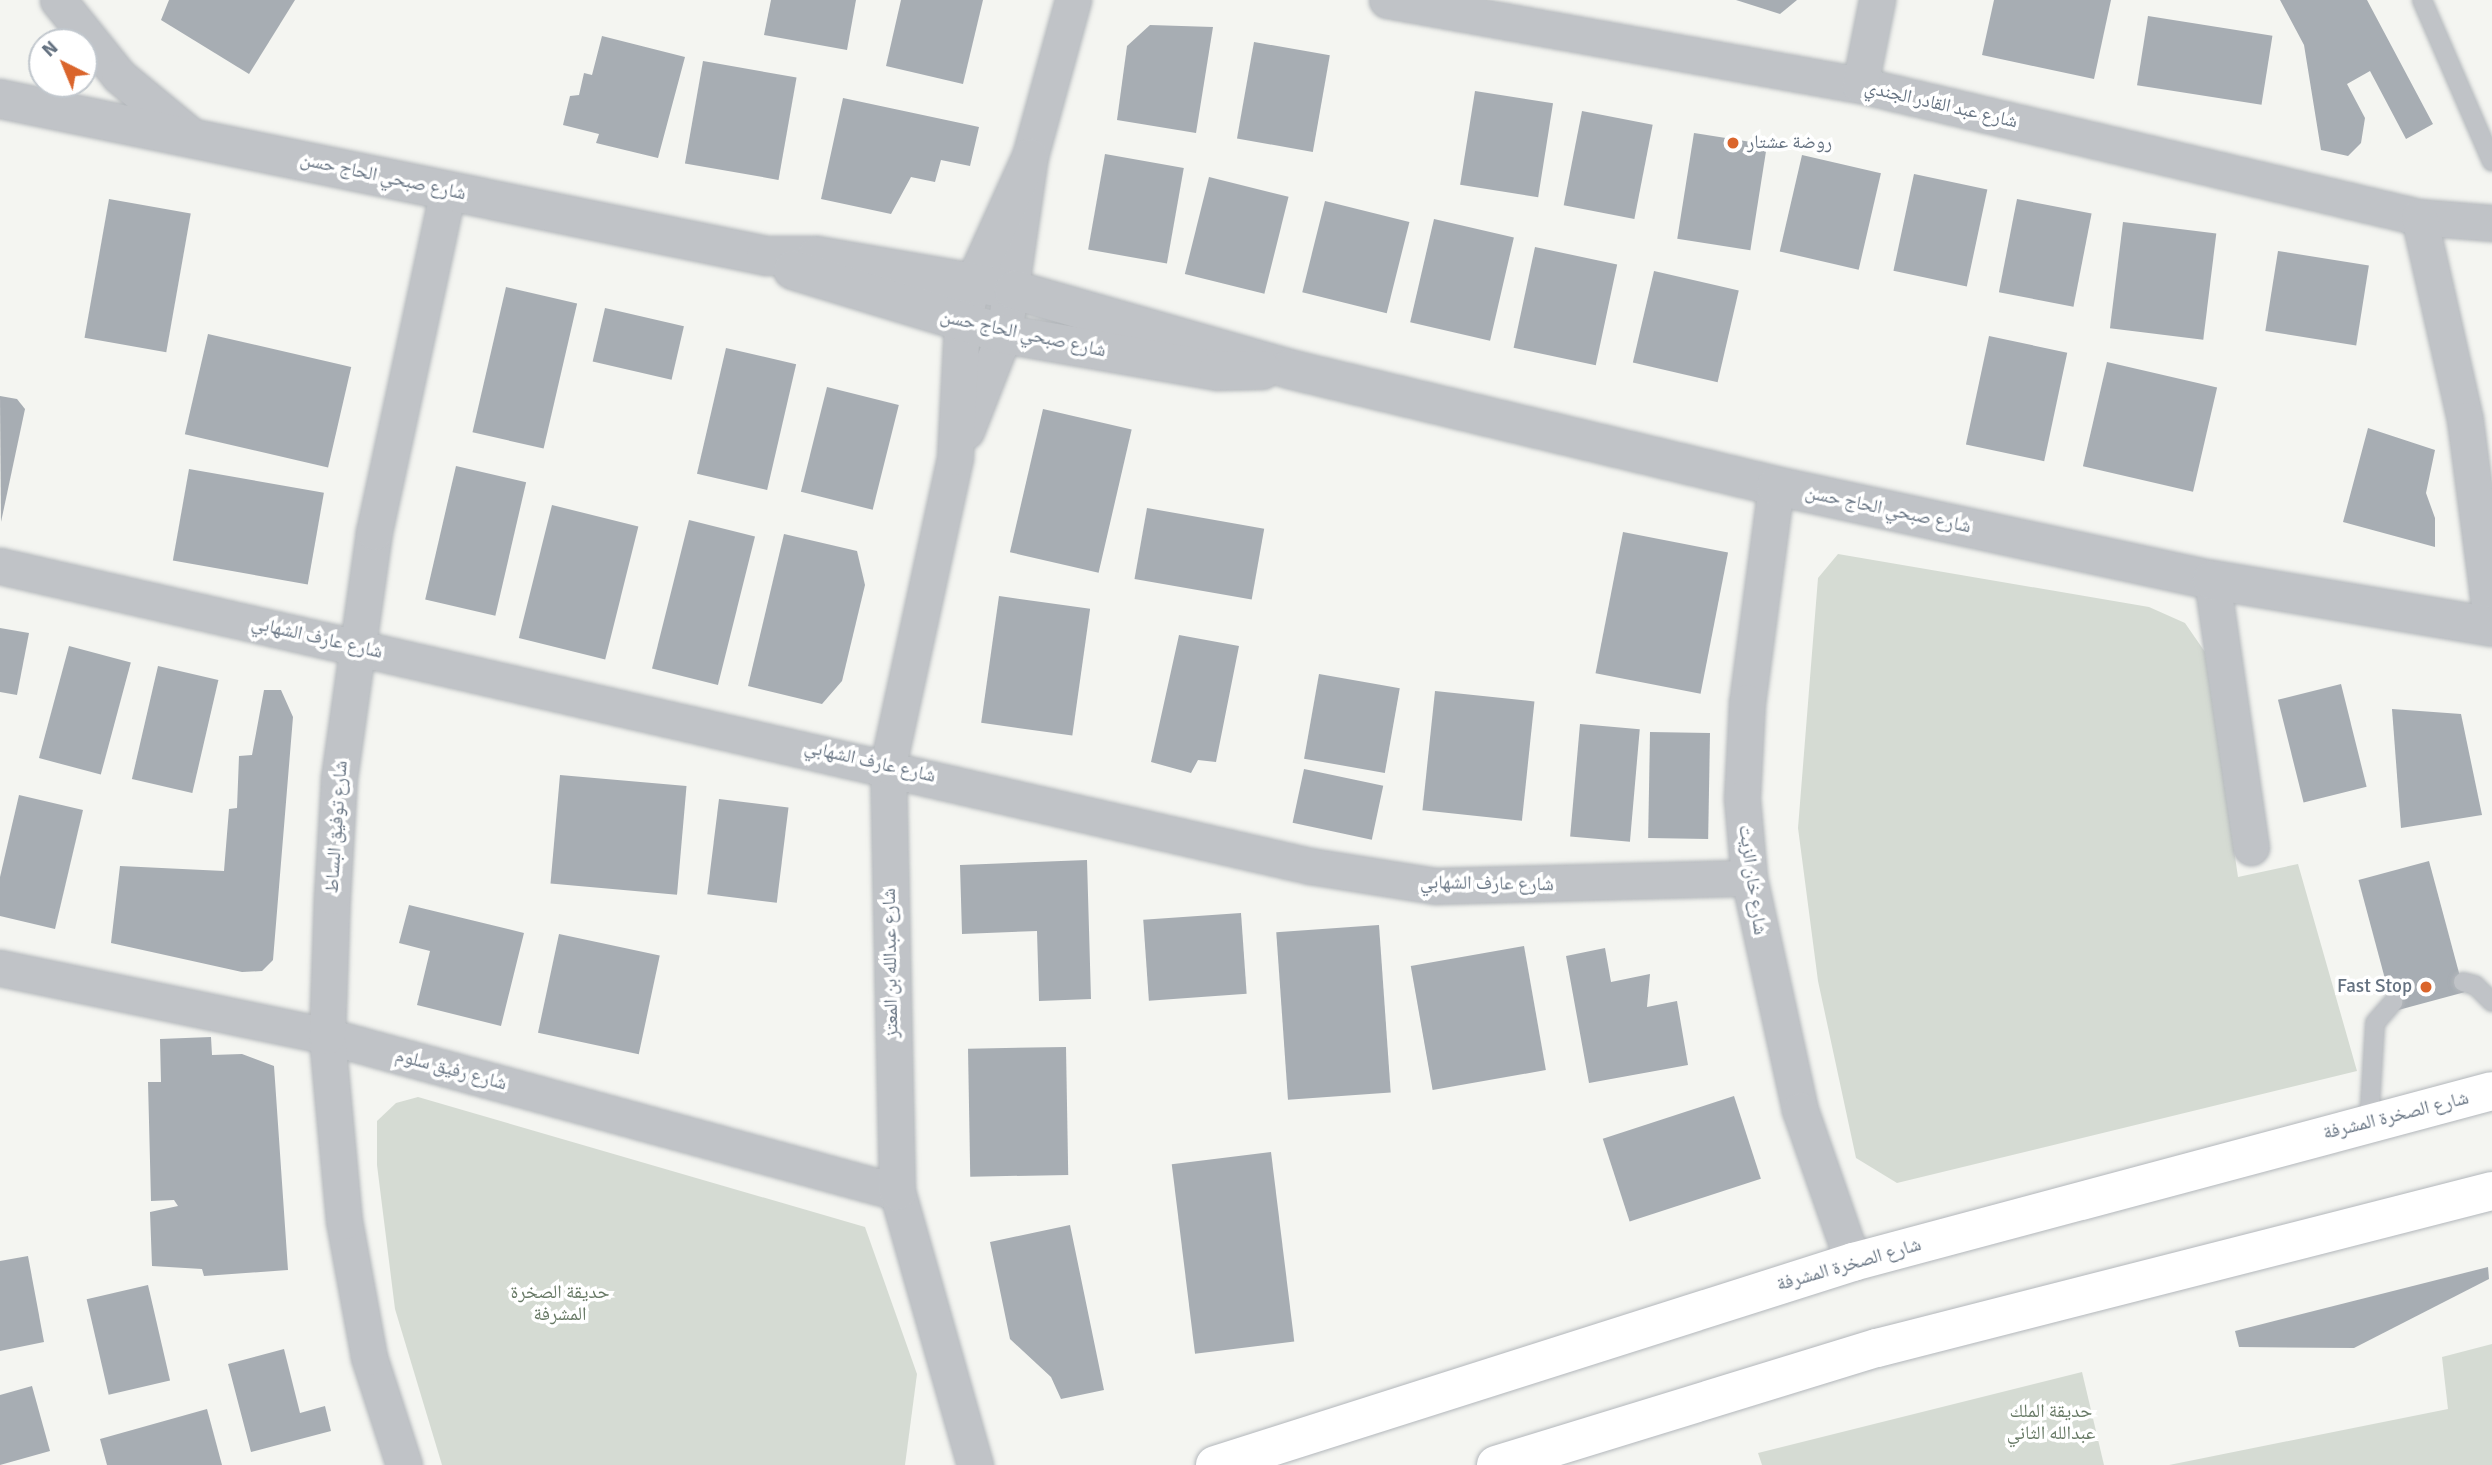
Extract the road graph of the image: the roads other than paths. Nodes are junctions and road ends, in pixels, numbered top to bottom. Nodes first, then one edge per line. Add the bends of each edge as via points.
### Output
1 (58, 0) edge
2 (1073, 0) edge
3 (1387, 0) edge
4 (1877, 0) edge
5 (2422, 0) edge
6 (1860, 85) junction
7 (0, 99) edge
8 (188, 133) junction
9 (1030, 156) junction
10 (2492, 162) edge
11 (448, 191) junction
12 (2418, 217) junction
13 (2492, 223) edge
14 (766, 256) junction
15 (973, 282) junction
16 (1014, 290) junction
17 (962, 324) junction
18 (1004, 334) junction
19 (1289, 369) junction
20 (955, 457) junction
21 (1776, 486) junction
22 (0, 566) edge
23 (2212, 580) junction
24 (2492, 627) edge
25 (355, 647) junction
26 (888, 765) junction
27 (2251, 847) dead end
28 (1749, 878) junction
29 (0, 968) edge
30 (2463, 982) dead end
31 (2393, 1002) dead end
32 (2492, 1002) edge
33 (327, 1036) junction
34 (2492, 1091) edge
35 (2369, 1122) junction
36 (2492, 1191) edge
37 (897, 1192) junction
38 (1853, 1262) junction
39 (404, 1465) edge
40 (975, 1465) edge
41 (1215, 1465) edge
42 (1496, 1465) edge

1 - 8 street via 119,76
2 - 9 street, شارع عبدالله بن المعتز
3 - 6 street, شارع عبد القادر الجندي
4 - 6 street
5 - 10 lane
6 - 12 street, شارع عبد القادر الجندي
7 - 8 street, شارع صبحي الحاج حسن
8 - 11 street, شارع صبحي الحاج حسن
9 - 15 street, شارع عبدالله بن المعتز
9 - 16 street, شارع عبدالله بن المعتز
11 - 14 street, شارع صبحي الحاج حسن
11 - 25 street, شارع توفيق البساط
12 - 13 street, شارع عبد القادر الجندي
12 - 24 street via 2465,420
14 - 15 street, شارع صبحي الحاج حسن via 817,256
14 - 17 street, شارع صبحي الحاج حسن via 812,279
15 - 16 street, شارع صبحي الحاج حسن
15 - 17 street, شارع عبدالله بن المعتز
16 - 18 street, شارع عبدالله بن المعتز
16 - 19 street, شارع صبحي الحاج حسن
17 - 18 street, شارع صبحي الحاج حسن
17 - 20 street, شارع عبدالله بن المعتز
18 - 19 street, شارع صبحي الحاج حسن via 1218,371
18 - 20 street, شارع عبدالله بن المعتز
19 - 21 street, شارع صبحي الحاج حسن
20 - 26 street, شارع عبدالله بن المعتز
21 - 23 street, شارع صبحي الحاج حسن
21 - 28 street, شارع خان الزيت via 1747,702 1742,799
22 - 25 street, شارع عارف الشهابي
23 - 24 street, شارع صبحي الحاج حسن
23 - 27 street
25 - 26 street, شارع عارف الشهابي
25 - 33 street, شارع توفيق البساط via 339,778
26 - 28 street, شارع عارف الشهابي via 1310,866 1435,886
26 - 37 street, شارع عبدالله بن المعتز
28 - 38 street, شارع خان الزيت via 1800,1111
29 - 33 street, شارع رفيق سلوم
30 - 32 lane via 2475,985
31 - 35 lane via 2375,1023
33 - 37 street, شارع رفيق سلوم
33 - 39 street, شارع توفيق البساط via 344,1221 369,1357
34 - 35 main road, شارع الصخرة المشرفة
35 - 38 main road, شارع الصخرة المشرفة
36 - 42 main road via 1877,1348
37 - 40 street, شارع عبدالله بن المعتز
38 - 41 main road, شارع الصخرة المشرفة

